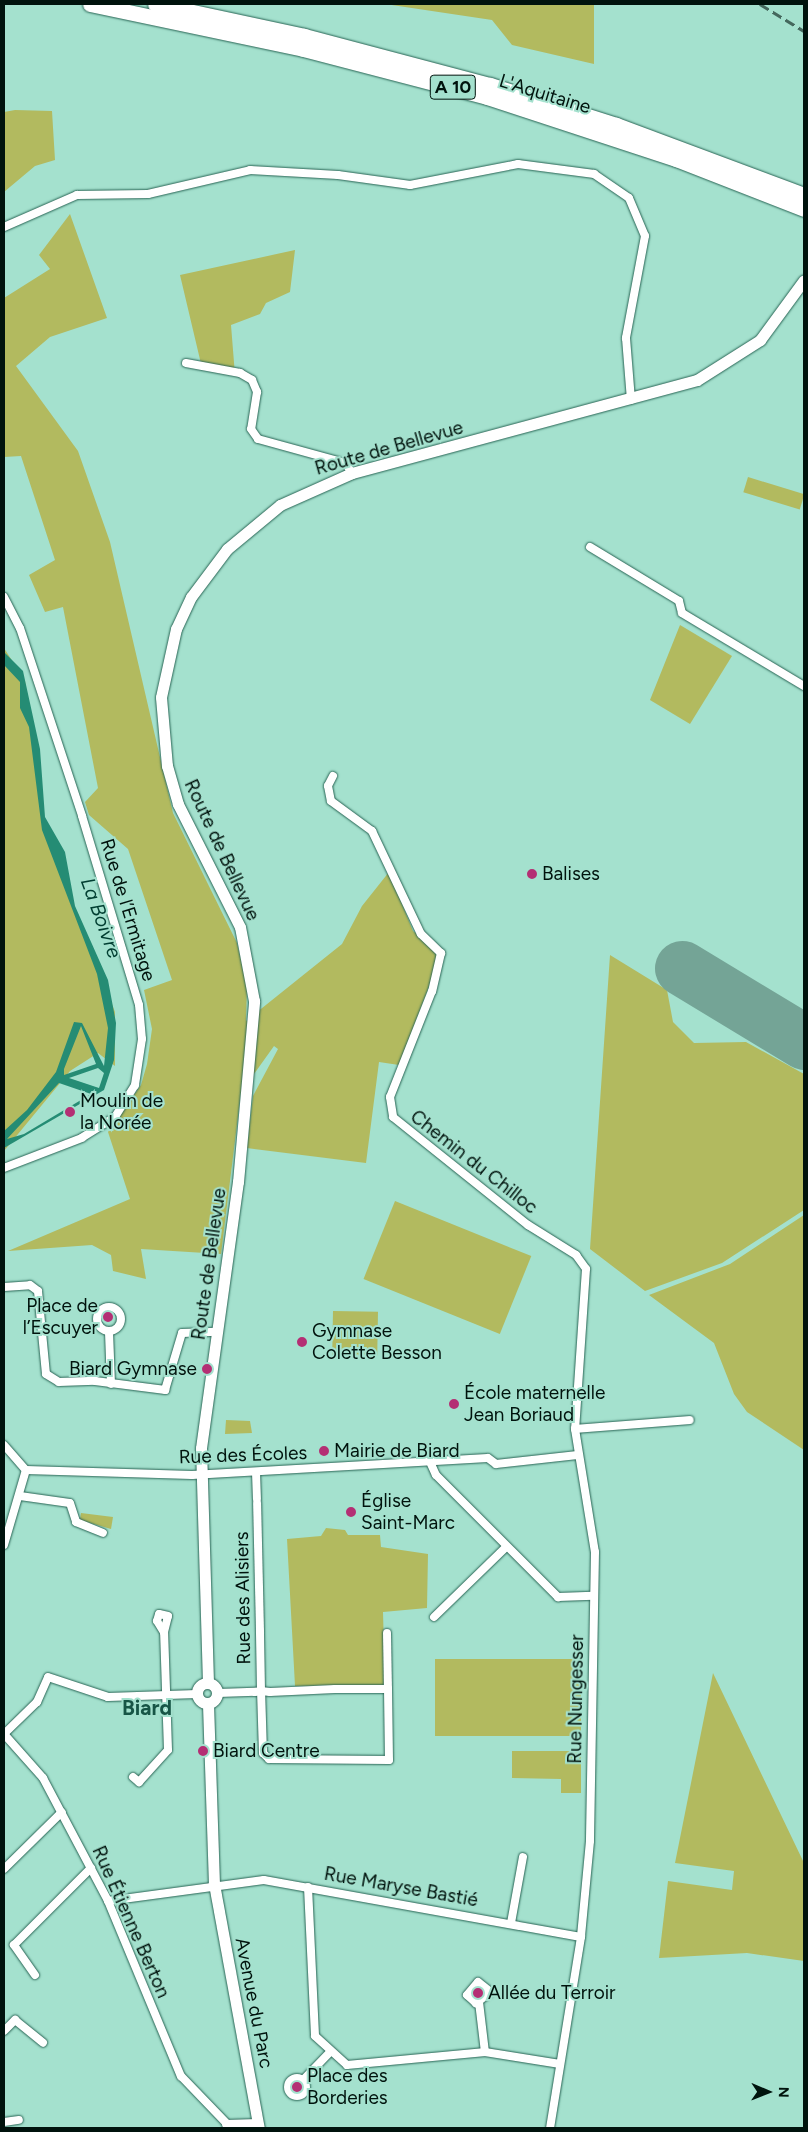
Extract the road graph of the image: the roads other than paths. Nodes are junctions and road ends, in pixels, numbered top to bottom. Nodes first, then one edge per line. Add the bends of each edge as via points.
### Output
1 (90, 4) edge
2 (155, 4) edge
3 (804, 195) edge
4 (804, 209) edge
5 (4, 227) edge
6 (804, 280) edge
7 (186, 363) dead end
8 (631, 400) junction
9 (352, 473) junction
10 (590, 547) dead end
11 (4, 597) edge
12 (804, 686) edge
13 (333, 776) dead end
14 (4, 1168) edge
15 (586, 1269) joint
16 (4, 1287) edge
17 (109, 1332) dead end
18 (217, 1332) junction
19 (111, 1384) junction
20 (690, 1420) dead end
21 (576, 1429) junction
22 (4, 1445) edge
23 (578, 1455) junction
24 (431, 1464) junction
25 (26, 1470) junction
26 (256, 1472) junction
27 (200, 1474) junction
28 (20, 1496) junction
29 (103, 1533) dead end
30 (4, 1544) edge
31 (506, 1547) junction
32 (593, 1596) junction
33 (434, 1617) dead end
34 (164, 1632) dead end
35 (387, 1633) dead end
36 (208, 1682) junction
37 (388, 1689) junction
38 (261, 1691) junction
39 (218, 1693) junction
40 (197, 1694) junction
41 (167, 1695) junction
42 (208, 1704) junction
43 (4, 1734) edge
44 (133, 1777) dead end
45 (62, 1812) junction
46 (523, 1857) dead end
47 (91, 1868) junction
48 (4, 1869) edge
49 (214, 1884) junction
50 (308, 1887) junction
51 (108, 1901) junction
52 (511, 1923) junction
53 (581, 1937) junction
54 (35, 1975) dead end
55 (479, 2002) dead end
56 (4, 2031) edge
57 (43, 2043) dead end
58 (331, 2051) junction
59 (485, 2052) junction
60 (560, 2064) junction
61 (303, 2080) dead end
62 (19, 2120) dead end
63 (4, 2122) edge
64 (259, 2125) edge
65 (228, 2126) edge
66 (550, 2128) edge

1 - 4 highway, L'Aquitaine / A 10 via 294,47 469,92 632,144
2 - 3 highway, L'Aquitaine / A 10 via 332,43 490,85 652,137
5 - 8 street via 77,195 148,194 250,170 338,174 410,185 518,164 594,174 629,198 644,236 626,338
6 - 8 street, Route de Bellevue via 778,321 738,357 685,385
7 - 9 street via 240,373 252,380 257,392 251,429 258,439 344,463
8 - 9 street, Route de Bellevue
9 - 18 street, Route de Bellevue via 280,505 232,544 191,597 166,662 161,730 166,766 178,804 240,927 254,1001 252,1058
10 - 12 street via 679,601 682,613
11 - 14 street, Rue de l’Ermitage via 20,628 87,832 140,1005 142,1039 135,1085 115,1117 82,1138
13 - 15 street, Chemin du Chilloc via 328,786 331,801 372,830 421,934 441,953 435,982 390,1097 393,1117 528,1225 576,1256
15 - 21 street, Rue Nungesser
16 - 19 street via 30,1285 38,1291 46,1374 51,1380
17 - 19 street
18 - 19 street via 192,1330 182,1333 165,1390
18 - 27 street, Route de Bellevue
20 - 21 street
21 - 23 street, Rue Nungesser
22 - 25 street
23 - 24 street, Rue des Écoles via 496,1464 488,1458
23 - 32 street, Rue Nungesser via 595,1552
24 - 26 street, Rue des Écoles
24 - 31 street via 436,1476
25 - 27 street, Rue des Écoles
25 - 28 street
26 - 27 street, Rue des Écoles
26 - 38 street, Rue des Alisiers
27 - 36 street, Route de Bellevue
28 - 29 street via 70,1503 76,1522
28 - 30 street
31 - 32 street via 558,1597
31 - 33 street
32 - 53 street, Rue Nungesser via 590,1841
34 - 41 street
35 - 37 street
36 - 39 street
36 - 40 street
37 - 38 street
37 - 38 street, Rue des Alisiers via 389,1760 269,1759 263,1753
38 - 39 street
39 - 42 street
40 - 41 street
40 - 42 street
41 - 43 street via 108,1698 48,1677 37,1702
41 - 44 street via 168,1750 139,1782
42 - 49 street, Avenue du Parc
43 - 45 street, Rue Étienne Berton via 43,1778
45 - 47 street, Rue Étienne Berton
45 - 48 street
46 - 52 street
47 - 51 street, Rue Étienne Berton
47 - 54 street via 14,1945
49 - 50 street, Rue Maryse Bastié via 264,1880
49 - 51 street, Rue Maryse Bastié
49 - 64 street, Avenue du Parc
50 - 52 street, Rue Maryse Bastié
50 - 58 street via 315,2036
51 - 65 street, Rue Étienne Berton via 174,2064 195,2096
52 - 53 street, Rue Maryse Bastié
53 - 60 street, Rue Nungesser
55 - 59 street
56 - 57 street via 15,2020
58 - 59 street via 347,2066
58 - 61 street
59 - 60 street
60 - 66 street, Rue Nungesser
62 - 63 street
64 - 65 street, Rue Étienne Berton

